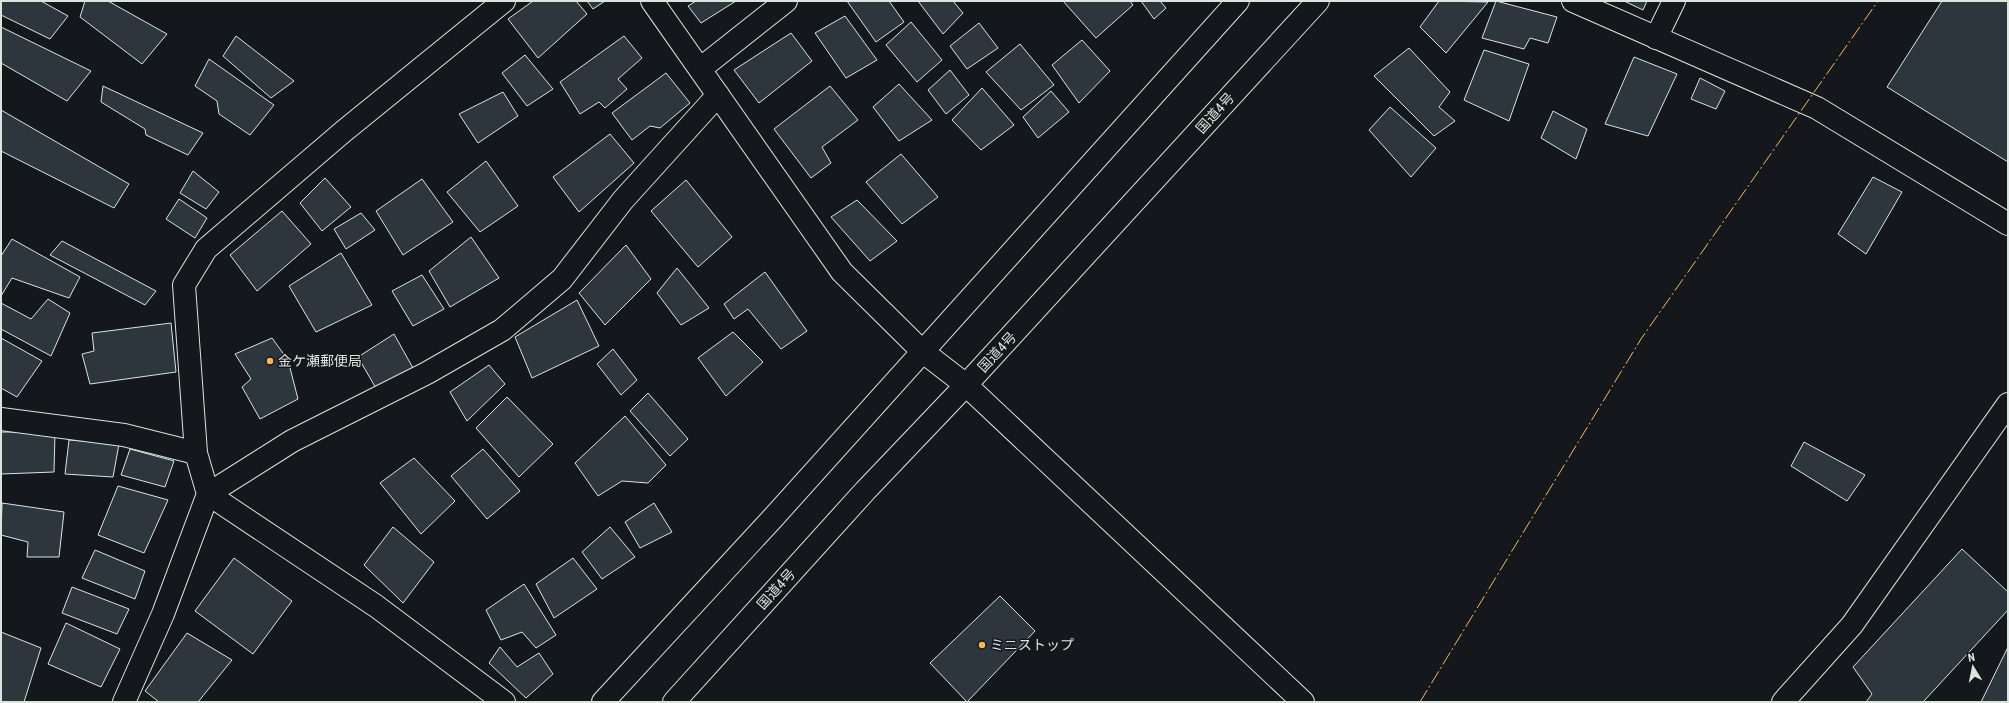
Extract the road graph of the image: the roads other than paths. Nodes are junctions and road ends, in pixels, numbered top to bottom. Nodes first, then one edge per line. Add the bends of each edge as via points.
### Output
1 (504, 1) edge
2 (652, 1) edge
3 (786, 1) edge
4 (1238, 1) edge
5 (1318, 1) edge
6 (1573, 1) edge
7 (1674, 1) edge
8 (1656, 38) junction
9 (700, 69) junction
10 (718, 95) junction
11 (2008, 224) edge
12 (922, 351) junction
13 (966, 385) junction
14 (2008, 404) edge
15 (1, 418) edge
16 (196, 453) junction
17 (208, 494) junction
18 (124, 702) edge
19 (504, 702) edge
20 (603, 702) edge
21 (674, 702) edge
22 (1303, 702) edge
23 (1784, 702) edge

1 - 16 main road via 344,131 206,249 184,285
2 - 9 main road
3 - 9 main road
4 - 12 main road
5 - 13 main road, 国道4号
6 - 8 main road
7 - 8 main road
8 - 11 main road via 1817,108
9 - 10 main road
10 - 12 main road via 842,272
10 - 17 main road via 623,200 562,279 502,330 427,373 292,441
12 - 13 main road
12 - 20 main road
13 - 21 main road, 国道4号 via 865,491
13 - 22 main road
14 - 23 main road via 1852,625
15 - 16 main road via 124,435
16 - 17 main road
17 - 18 main road via 163,614
17 - 19 main road via 376,606

